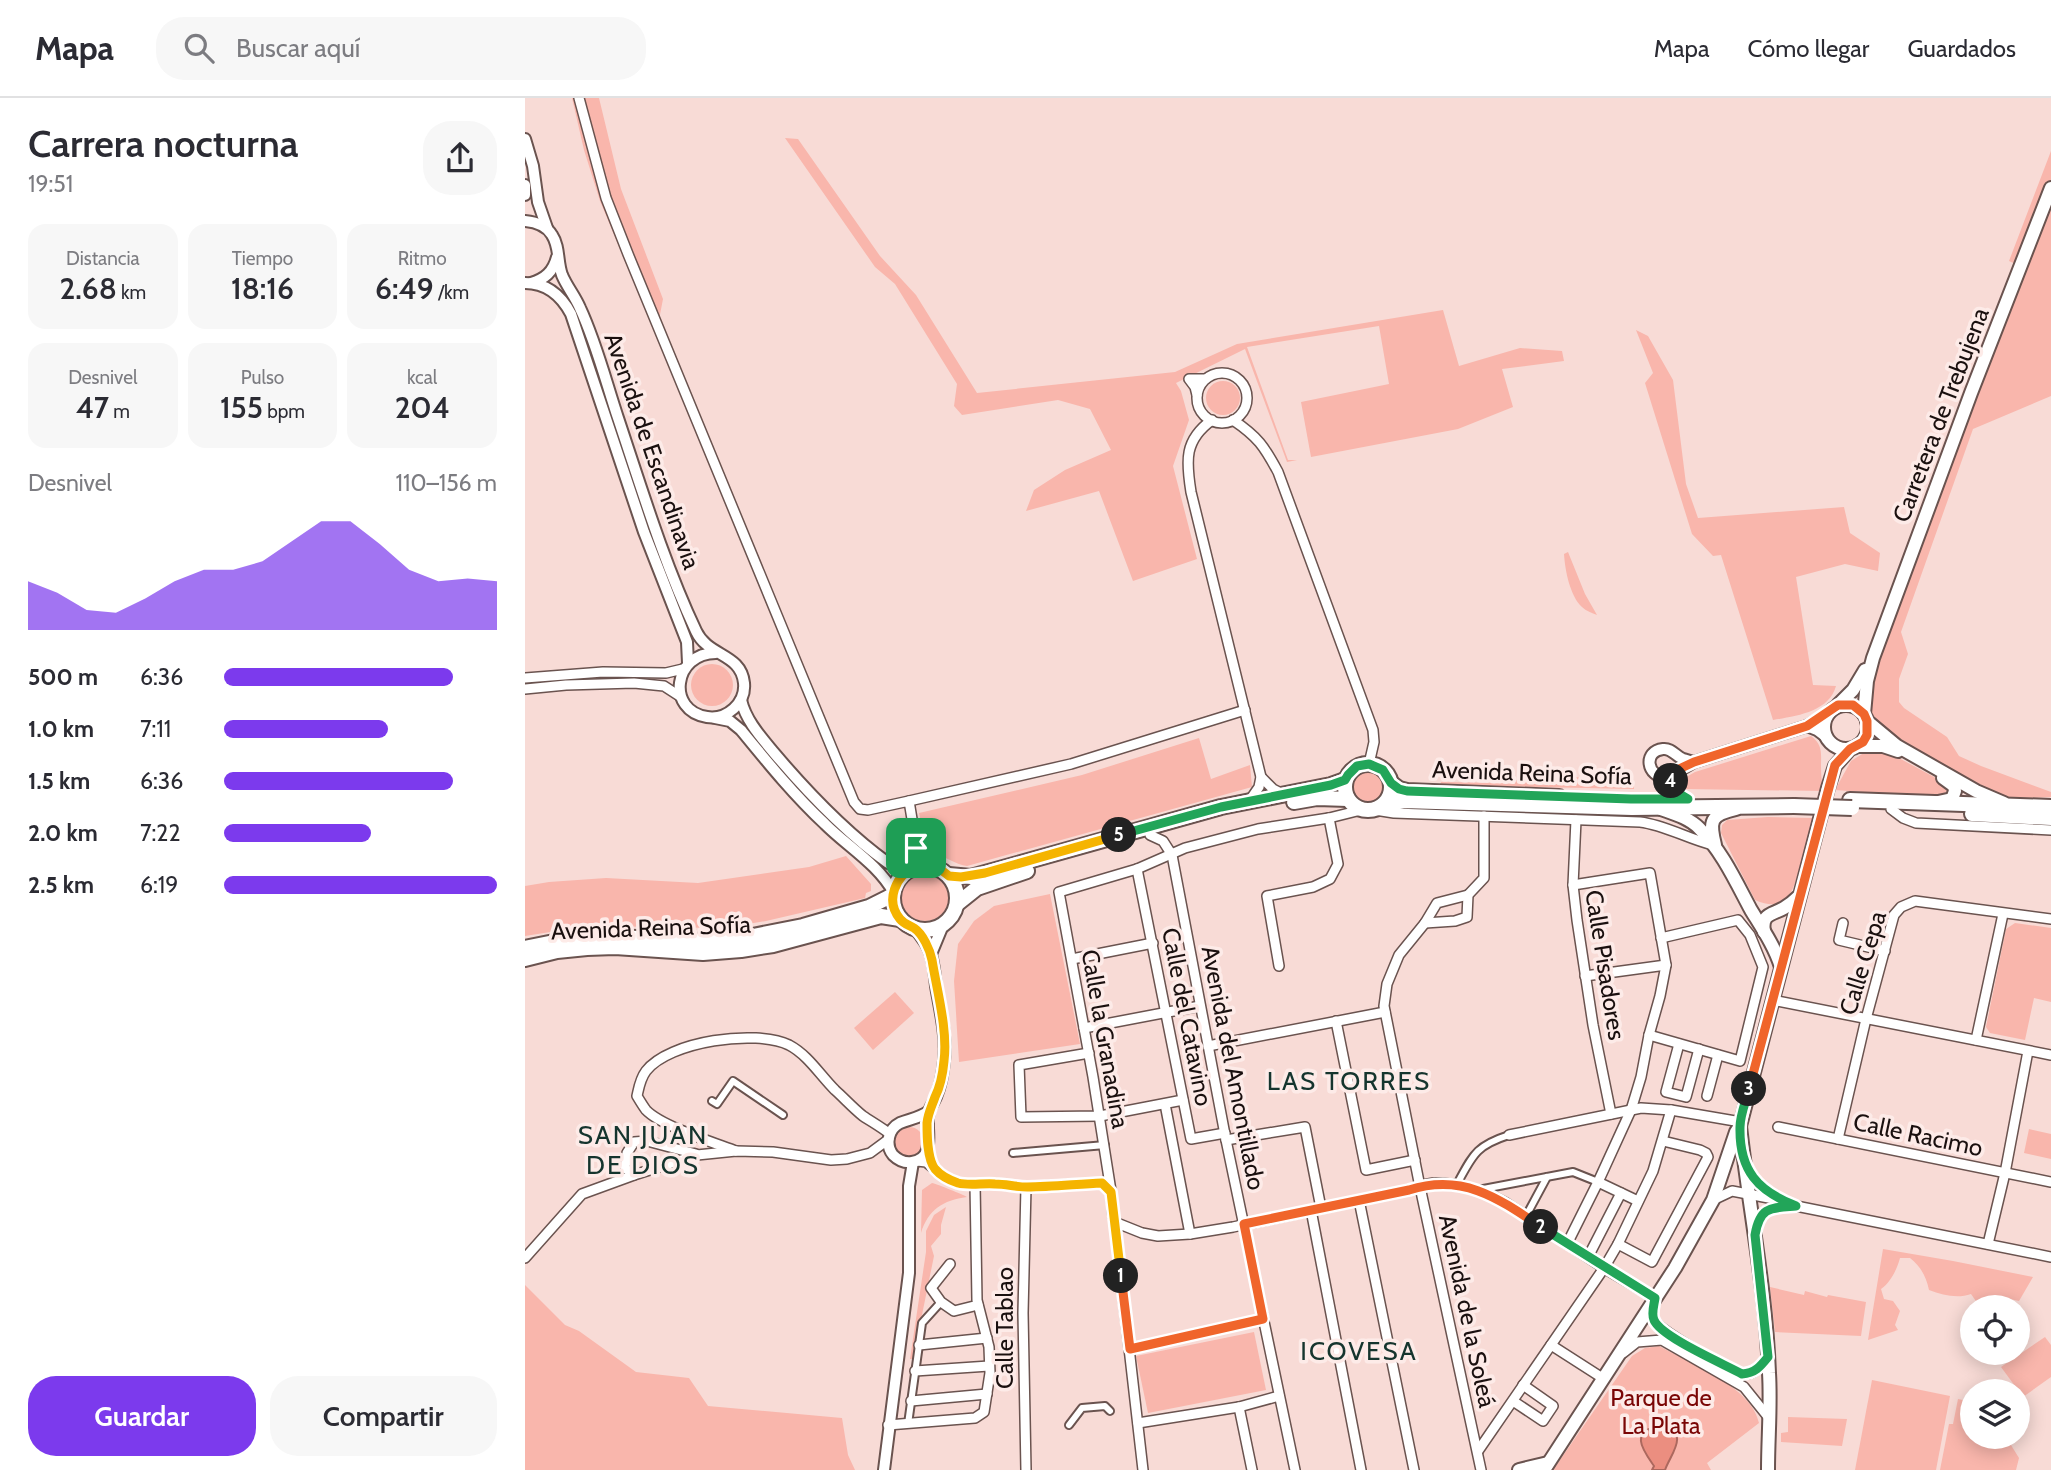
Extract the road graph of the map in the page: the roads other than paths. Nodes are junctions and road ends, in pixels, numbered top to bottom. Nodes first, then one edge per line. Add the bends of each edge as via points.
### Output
1 (579, 98) edge
2 (525, 139) edge
3 (525, 185) edge
4 (2051, 188) edge
5 (525, 195) edge
6 (525, 221) edge
7 (548, 230) junction
8 (557, 257) junction
9 (528, 283) edge
10 (1212, 420) junction
11 (1233, 420) junction
12 (716, 653) junction
13 (1873, 658) junction
14 (686, 666) junction
15 (525, 678) edge
16 (525, 689) edge
17 (681, 697) junction
18 (741, 699) junction
19 (1838, 705) junction
20 (1245, 709) junction
21 (1826, 714) junction
22 (1866, 717) junction
23 (715, 718) junction
24 (1807, 726) junction
25 (1827, 739) junction
26 (1853, 748) junction
27 (1676, 755) junction
28 (1694, 762) junction
29 (1369, 764) junction
30 (1835, 765) junction
31 (1675, 773) junction
32 (1261, 777) junction
33 (1345, 780) junction
34 (1391, 783) junction
35 (1283, 794) junction
36 (1348, 799) junction
37 (1688, 799) junction
38 (909, 801) junction
39 (1250, 801) junction
40 (1794, 802) junction
41 (1927, 803) junction
42 (1851, 804) junction
43 (2014, 806) junction
44 (1741, 807) junction
45 (2051, 807) edge
46 (1373, 808) junction
47 (1657, 808) junction
48 (1891, 809) junction
49 (1484, 816) junction
50 (2051, 817) edge
51 (1329, 818) junction
52 (1576, 820) junction
53 (2051, 830) edge
54 (1150, 835) junction
55 (1715, 845) junction
56 (1172, 855) junction
57 (920, 867) junction
58 (1137, 869) junction
59 (949, 876) junction
60 (1573, 885) junction
61 (893, 894) junction
62 (1468, 895) junction
63 (1799, 896) junction
64 (1747, 901) junction
65 (957, 904) junction
66 (1774, 912) junction
67 (2003, 914) junction
68 (900, 919) junction
69 (2051, 919) edge
70 (1425, 923) junction
71 (1843, 923) dead end
72 (943, 925) junction
73 (914, 928) junction
74 (1791, 929) junction
75 (1765, 934) junction
76 (1661, 938) junction
77 (1153, 943) junction
78 (525, 948) edge
79 (1885, 951) junction
80 (931, 954) junction
81 (525, 959) edge
82 (1072, 959) junction
83 (1666, 965) junction
84 (1279, 966) dead end
85 (1781, 967) junction
86 (1585, 976) junction
87 (1772, 1000) junction
88 (1200, 1006) junction
89 (1166, 1012) junction
90 (1385, 1012) junction
91 (1865, 1019) junction
92 (1336, 1021) junction
93 (1084, 1028) junction
94 (1649, 1035) junction
95 (1976, 1040) junction
96 (1679, 1044) junction
97 (1207, 1046) junction
98 (1699, 1049) junction
99 (2028, 1051) junction
100 (1089, 1053) junction
101 (1718, 1055) junction
102 (2051, 1055) edge
103 (1707, 1096) dead end
104 (1183, 1100) junction
105 (712, 1101) dead end
106 (1165, 1104) junction
107 (1631, 1110) junction
108 (1671, 1110) junction
109 (929, 1111) junction
110 (1611, 1114) junction
111 (783, 1115) dead end
112 (1100, 1116) junction
113 (908, 1121) junction
114 (1740, 1124) junction
115 (1777, 1126) dead end
116 (927, 1134) junction
117 (1510, 1135) joint
118 (889, 1137) junction
119 (1226, 1137) junction
120 (1839, 1139) junction
121 (1663, 1141) junction
122 (1105, 1145) junction
123 (928, 1150) junction
124 (1742, 1150) junction
125 (736, 1151) junction
126 (870, 1153) junction
127 (1013, 1153) dead end
128 (698, 1155) junction
129 (896, 1158) junction
130 (1415, 1160) junction
131 (915, 1161) junction
132 (934, 1168) junction
133 (2005, 1173) junction
134 (633, 1175) junction
135 (1547, 1177) junction
136 (1598, 1182) junction
137 (2051, 1182) edge
138 (975, 1184) junction
139 (909, 1186) junction
140 (1456, 1186) junction
141 (1026, 1187) junction
142 (1420, 1187) junction
143 (1476, 1191) junction
144 (1111, 1192) junction
145 (1621, 1193) junction
146 (1748, 1193) junction
147 (1359, 1200) junction
148 (1713, 1200) junction
149 (1639, 1201) junction
150 (1793, 1205) junction
151 (1316, 1209) junction
152 (1113, 1216) junction
153 (1526, 1216) junction
154 (1244, 1224) junction
155 (1190, 1234) junction
156 (1755, 1235) junction
157 (1567, 1244) junction
158 (1618, 1244) junction
159 (1988, 1244) junction
160 (1588, 1257) junction
161 (2051, 1257) edge
162 (525, 1258) edge
163 (950, 1264) dead end
164 (1604, 1268) junction
165 (1655, 1298) junction
166 (941, 1302) junction
167 (978, 1306) junction
168 (1263, 1319) junction
169 (986, 1338) junction
170 (919, 1345) junction
171 (1551, 1345) junction
172 (1130, 1349) junction
173 (1768, 1357) junction
174 (1617, 1358) junction
175 (989, 1366) junction
176 (915, 1371) junction
177 (1604, 1379) junction
178 (1524, 1385) junction
179 (987, 1394) junction
180 (1279, 1396) junction
181 (911, 1401) junction
182 (1513, 1401) junction
183 (1240, 1408) junction
184 (1110, 1411) dead end
185 (1769, 1418) junction
186 (1137, 1423) junction
187 (908, 1424) junction
188 (888, 1425) junction
189 (1069, 1425) dead end
190 (1478, 1451) junction
191 (1546, 1467) edge
192 (884, 1470) edge
193 (1026, 1470) edge
194 (1143, 1470) edge
195 (1252, 1470) edge
196 (1295, 1470) edge
197 (1361, 1470) edge
198 (1414, 1470) edge
199 (1481, 1470) edge
200 (1519, 1470) edge
201 (1768, 1470) edge

1 - 38 street via 606,198 854,802 868,810
2 - 7 street, Avenida de Escandinavia
3 - 5 street
4 - 13 main road, Carretera de Trebujena
6 - 7 street
7 - 8 street, Avenida de Escandinavia
8 - 9 street, Avenida de Escandinavia via 545,277
8 - 12 street, Avenida de Escandinavia via 583,316 671,575 699,638
9 - 14 street, Avenida de Escandinavia via 553,290 571,314 644,532 687,642
10 - 11 street
10 - 11 street via 1201,410 1197,396 1205,379 1229,373 1247,391 1245,408
10 - 20 street via 1192,442 1187,465
11 - 29 street via 1254,434 1278,472 1373,730
12 - 14 street via 701,655
12 - 18 street, Avenida de Escandinavia via 731,660 742,674
13 - 19 main road, Carretera de Trebujena
13 - 22 main road, Carretera de Trebujena
14 - 15 street via 666,673
14 - 17 street, Avenida de Escandinavia via 680,678
16 - 17 street via 656,684
17 - 23 street via 691,710
18 - 23 street via 730,712
18 - 57 street via 747,719 834,818 888,863
19 - 21 main road
19 - 22 main road via 1853,705
20 - 32 street
20 - 38 street via 1071,764
21 - 24 street
21 - 25 main road via 1823,729
22 - 26 main road via 1867,735
22 - 43 main road via 1897,746 1994,800
23 - 61 street via 730,721 741,730 794,793 879,871
24 - 25 street
24 - 28 street
25 - 26 main road via 1842,749
25 - 30 main road
26 - 30 main road
26 - 41 main road via 1896,750 1954,786 1952,799
27 - 28 street
27 - 31 street
27 - 31 street via 1659,750 1650,760 1657,776 1667,778
28 - 31 street
29 - 33 main road via 1357,766
29 - 34 main road via 1383,770
30 - 63 main road
31 - 37 street via 1671,786
32 - 35 street
32 - 39 street
33 - 35 main road
33 - 36 main road
34 - 37 main road, Avenida Reina Sofía via 1407,791
34 - 46 main road via 1390,796
35 - 39 main road
36 - 46 main road
36 - 54 main road via 1276,804
37 - 40 main road, Avenida Reina Sofía
38 - 57 street
39 - 59 main road via 971,877
40 - 42 main road, Avenida Reina Sofía
40 - 44 main road, Avenida Reina Sofía
41 - 42 main road, Avenida Reina Sofía
41 - 43 main road, Avenida Reina Sofía
42 - 48 main road, Avenida Reina Sofía
43 - 45 main road, Avenida Reina Sofía
44 - 47 main road, Avenida Reina Sofía
44 - 55 main road via 1714,818
46 - 47 main road, Avenida Reina Sofía via 1404,801
46 - 49 street
46 - 51 street
47 - 55 main road via 1686,818
48 - 50 main road, Avenida Reina Sofía
48 - 53 street via 1916,824
49 - 52 street
49 - 62 street via 1484,878
51 - 56 street via 1258,829
51 - 84 street via 1338,864 1330,879 1267,896
52 - 55 street via 1652,823
52 - 60 street, Calle Pisadores
54 - 56 street via 1163,841
54 - 65 main road via 988,883
55 - 64 main road
56 - 58 street
56 - 88 street, Avenida del Amontillado
57 - 59 main road via 940,869
57 - 61 main road, Avenida Reina Sofía via 900,878
58 - 77 street, Calle del Catavino
58 - 82 street, Calle la Granadina via 1059,892
59 - 65 main road via 955,884
60 - 76 street via 1650,873
60 - 86 street, Calle Pisadores
61 - 68 main road
61 - 78 main road, Avenida Reina Sofía via 869,907 738,939 615,937
62 - 70 street, Avenida de la Soleá via 1437,903
62 - 70 street via 1467,916
63 - 66 main road
63 - 74 main road
64 - 66 main road
64 - 75 main road
65 - 72 main road
66 - 74 main road via 1789,918
66 - 75 main road via 1763,923
67 - 69 street, Calle Cepa
67 - 79 street, Calle Cepa via 1915,901 1894,915
67 - 95 street
68 - 73 main road
68 - 81 main road, Avenida Reina Sofía via 881,916 741,950 587,948
70 - 90 street, Avenida de la Soleá via 1399,955 1387,984
71 - 79 street via 1839,940
72 - 73 main road via 929,930
72 - 80 street
73 - 80 street
74 - 75 main road via 1780,940
74 - 85 main road
75 - 85 main road
76 - 83 street
76 - 101 street via 1738,920 1750,936 1763,967 1740,1060
77 - 82 street
77 - 89 street, Calle del Catavino
79 - 91 street, Calle Cepa
80 - 109 street via 944,1060
82 - 93 street, Calle la Granadina
83 - 86 street
83 - 94 street
85 - 87 main road
86 - 110 street, Calle Pisadores
87 - 91 street
87 - 114 main road
88 - 89 street
88 - 97 street, Avenida del Amontillado
89 - 93 street
89 - 104 street, Calle del Catavino
90 - 92 street
90 - 130 street, Avenida de la Soleá
91 - 95 street
91 - 120 street, Calle Cepa
92 - 97 street
92 - 130 street via 1366,1170
93 - 100 street, Calle la Granadina
94 - 96 street
94 - 107 street
95 - 99 street
96 - 98 street
96 - 98 street via 1666,1091 1686,1097
97 - 119 street, Avenida del Amontillado
98 - 101 street
99 - 102 street
99 - 133 street
100 - 112 street, Calle la Granadina
100 - 112 street via 1019,1065 1021,1117
101 - 103 street
104 - 106 street
104 - 119 street, Calle del Catavino via 1191,1139
105 - 111 street via 717,1104 733,1081
106 - 112 street
106 - 155 street
107 - 108 street
107 - 110 street
107 - 136 street
108 - 114 street
108 - 121 street
109 - 113 street
109 - 116 street
110 - 117 street
112 - 122 street, Calle la Granadina
113 - 116 street via 923,1127
113 - 118 street via 894,1128
114 - 124 main road
114 - 148 main road
115 - 120 street, Calle Racimo
116 - 123 street
117 - 140 street via 1475,1152
118 - 125 street via 800,1052 772,1039 706,1042 654,1062 640,1081 637,1096 646,1109 656,1118
118 - 126 street
118 - 129 street via 889,1149
119 - 151 street via 1305,1127
119 - 154 street, Avenida del Amontillado
120 - 133 street, Calle Racimo
121 - 149 street
121 - 158 street via 1700,1150 1708,1157 1652,1262
122 - 127 street
122 - 144 street, Calle la Granadina
123 - 131 street
123 - 132 street
124 - 146 main road
124 - 150 street via 1751,1176 1767,1193
125 - 126 street via 831,1160
125 - 128 street
126 - 129 street via 884,1152
128 - 134 street
128 - 134 street via 640,1140 629,1147 625,1168
129 - 131 street
129 - 139 street
130 - 142 street, Avenida de la Soleá
131 - 132 street
131 - 139 street
132 - 138 street via 960,1184
133 - 137 street, Calle Racimo
133 - 159 street
134 - 162 street via 582,1194
135 - 136 street via 1573,1171
135 - 143 street
135 - 153 street
136 - 145 street
136 - 157 street
138 - 141 street
138 - 167 street
139 - 188 street via 909,1273
140 - 142 street via 1435,1183
140 - 143 street
141 - 144 street via 1102,1183
141 - 193 street, Calle Tablao
142 - 147 street
142 - 190 street, Avenida de la Soleá
143 - 153 street
144 - 152 street, Calle la Granadina
145 - 149 street
145 - 160 street
146 - 148 street via 1732,1191
146 - 150 street
146 - 156 main road
147 - 151 street
147 - 198 street
148 - 165 main road
149 - 158 street
150 - 156 street via 1761,1215
150 - 159 street
151 - 154 street
151 - 197 street
152 - 155 street via 1117,1223 1142,1233
152 - 172 street, Calle la Granadina
153 - 157 street
154 - 155 street
154 - 168 street, Avenida del Amontillado
156 - 173 main road
157 - 160 street
158 - 164 street
159 - 161 street
160 - 164 street
163 - 166 street via 931,1288
164 - 165 street
164 - 171 street
165 - 173 street via 1654,1322 1742,1374 1759,1368
165 - 174 main road
166 - 167 street via 954,1311
166 - 170 street via 922,1323
167 - 169 street
168 - 172 street
168 - 180 street, Avenida del Amontillado
169 - 170 street
169 - 175 street
170 - 176 street
171 - 177 street
171 - 178 street
172 - 186 street, Calle la Granadina
173 - 185 main road
174 - 177 main road
174 - 185 street via 1637,1342 1662,1340 1744,1387
175 - 176 street
175 - 179 street
176 - 181 street
177 - 191 main road
178 - 182 street
178 - 182 street via 1553,1406 1543,1421
179 - 181 street
179 - 187 street via 984,1412 975,1418
180 - 183 street
180 - 196 street, Avenida del Amontillado
181 - 187 street
182 - 190 street
183 - 186 street
183 - 195 street
184 - 189 street via 1105,1406 1082,1408
185 - 201 main road
186 - 194 street, Calle la Granadina
187 - 188 street
188 - 192 street
190 - 199 street, Avenida de la Soleá
191 - 200 main road

